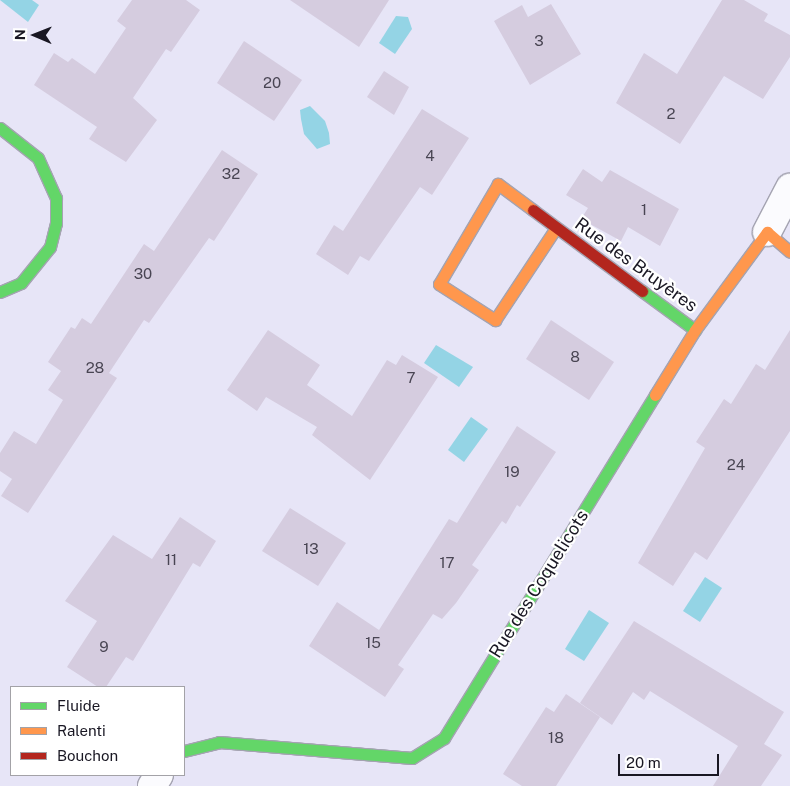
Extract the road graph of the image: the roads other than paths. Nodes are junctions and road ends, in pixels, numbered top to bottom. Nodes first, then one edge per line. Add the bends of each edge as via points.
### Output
1 (0, 128) edge
2 (790, 188) edge
3 (556, 228) junction
4 (767, 232) junction
5 (790, 252) edge
6 (0, 292) edge
7 (695, 330) junction
8 (185, 751) edge

1 - 6 street via 38,158 56,198 56,223 50,247 36,268 21,282
2 - 4 street
3 - 3 street, Rue des Bruyères via 498,184 439,284 495,320
3 - 7 street, Rue des Bruyères
4 - 5 street
4 - 7 street, Rue des Coquelicots
7 - 8 street, Rue des Coquelicots via 444,738 412,758 219,742

